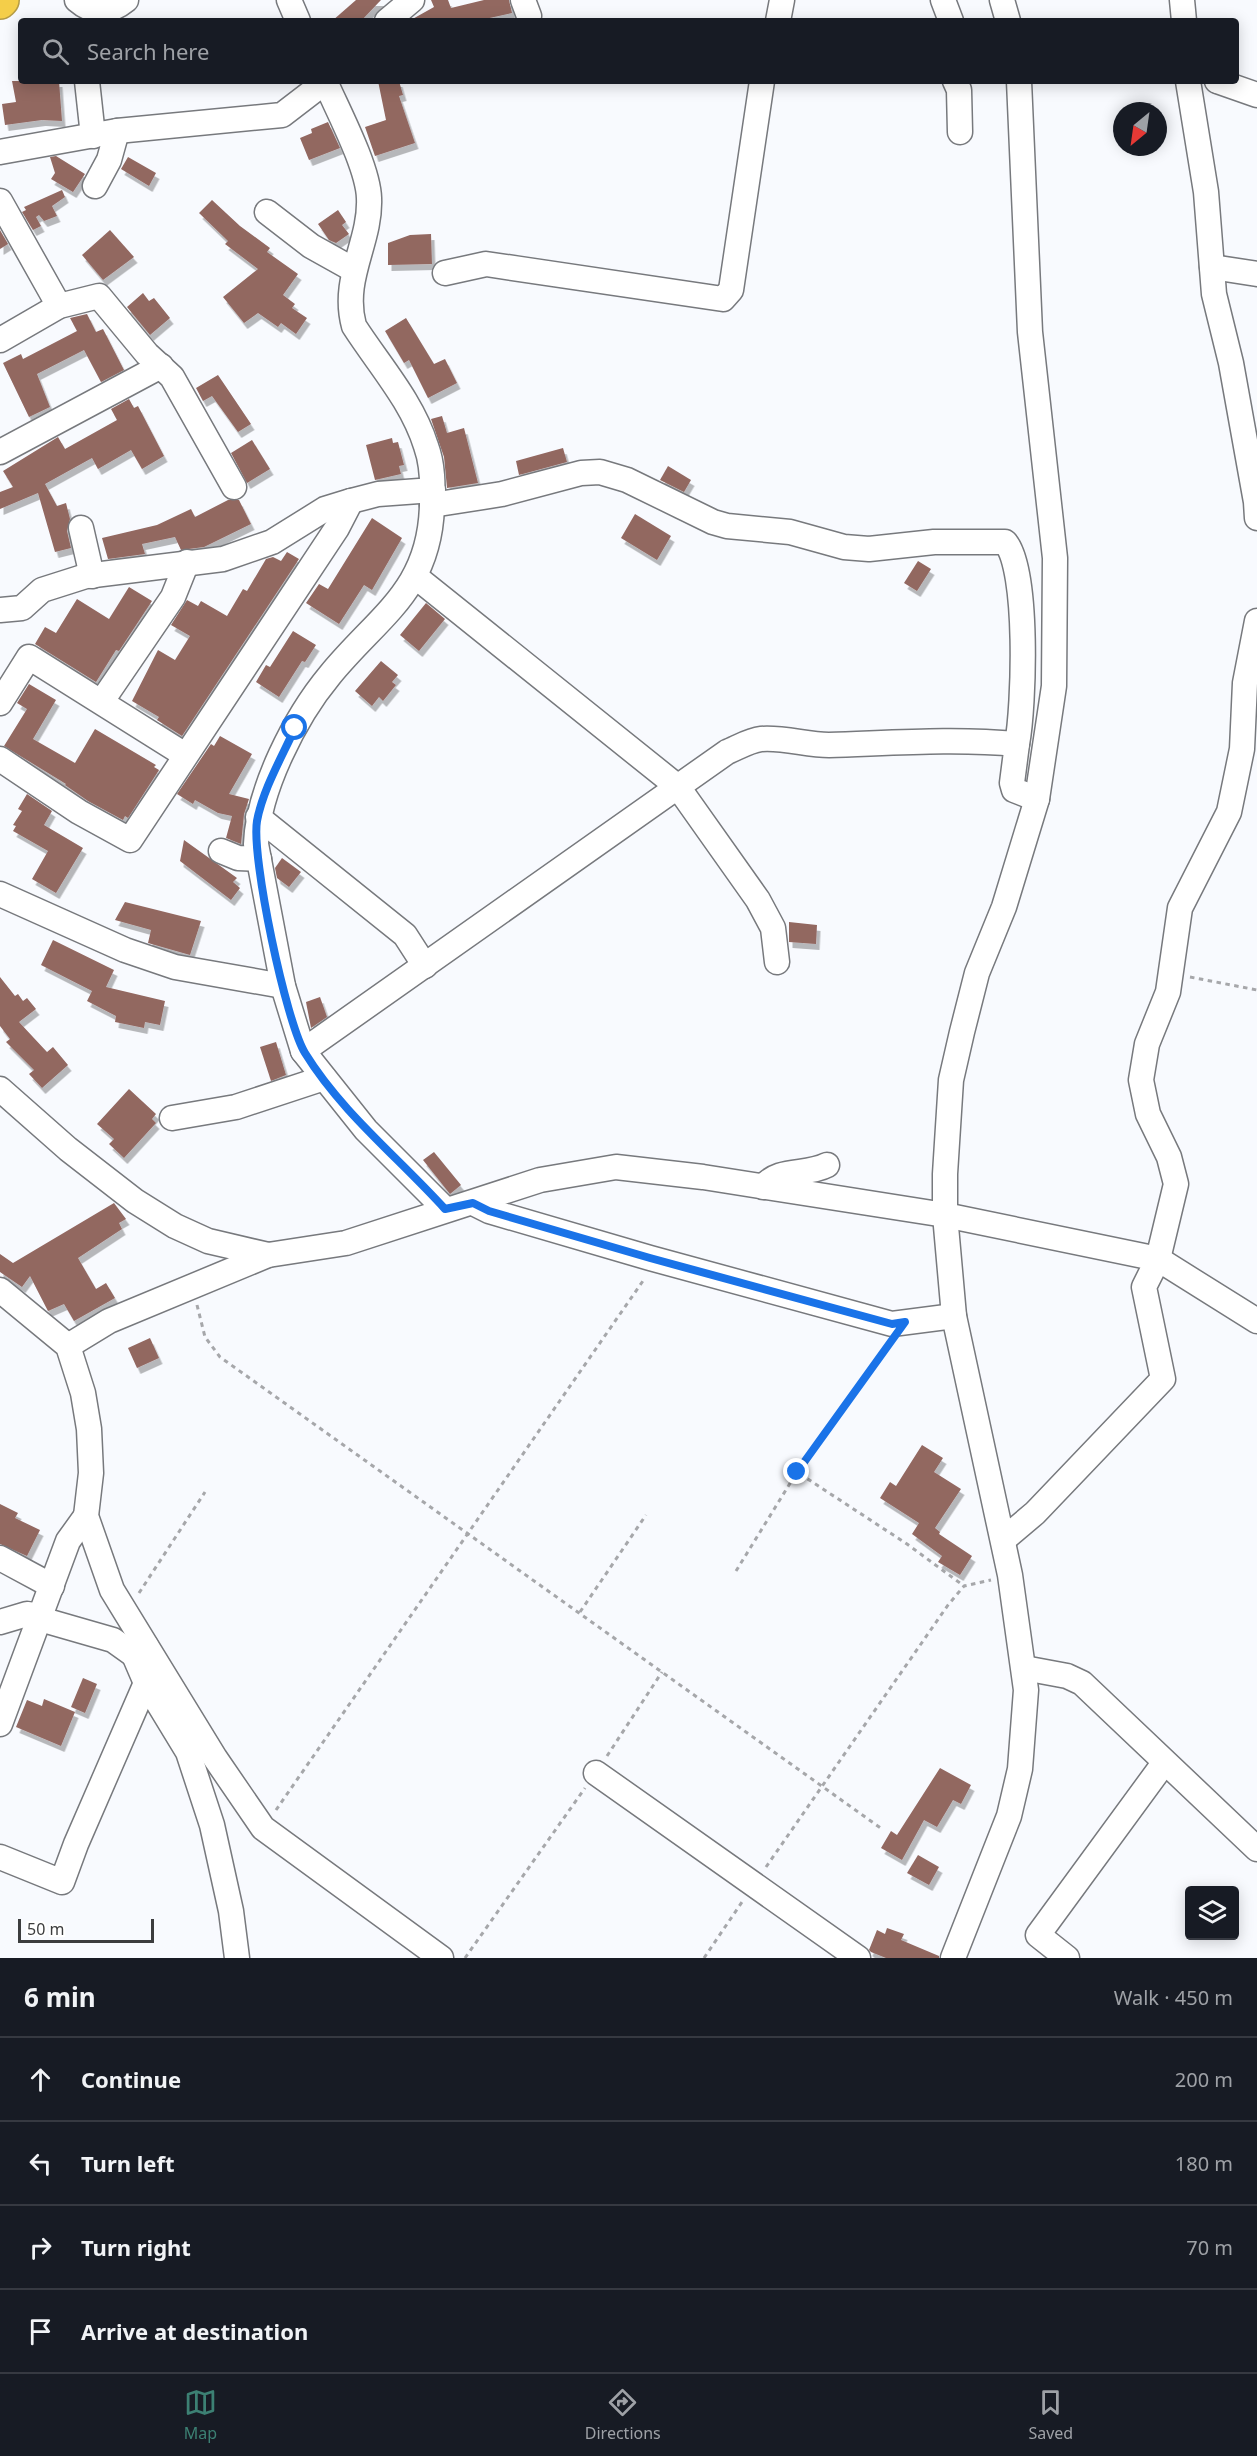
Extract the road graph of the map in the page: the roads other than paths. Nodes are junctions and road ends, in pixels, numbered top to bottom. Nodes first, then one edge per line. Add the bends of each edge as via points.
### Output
1 (77, 0) edge
2 (126, 0) edge
3 (289, 0) edge
4 (412, 0) edge
5 (782, 0) edge
6 (943, 0) edge
7 (1002, 0) edge
8 (1182, 0) edge
9 (297, 18) edge
10 (391, 18) edge
11 (779, 18) edge
12 (950, 18) edge
13 (1007, 18) edge
14 (1184, 18) edge
15 (87, 84) edge
16 (321, 84) edge
17 (326, 84) edge
18 (762, 84) edge
19 (956, 84) edge
20 (1019, 84) edge
21 (1188, 84) edge
22 (1226, 84) edge
23 (1257, 95) edge
24 (117, 131) junction
25 (960, 132) dead end
26 (93, 136) junction
27 (0, 152) edge
28 (96, 186) dead end
29 (0, 201) edge
30 (267, 212) dead end
31 (1212, 267) junction
32 (354, 270) junction
33 (445, 273) dead end
34 (1257, 274) edge
35 (59, 306) junction
36 (0, 340) edge
37 (160, 366) junction
38 (0, 453) edge
39 (234, 487) dead end
40 (1256, 492) edge
41 (432, 498) junction
42 (351, 501) junction
43 (1257, 518) edge
44 (81, 528) dead end
45 (187, 562) junction
46 (92, 576) junction
47 (416, 578) junction
48 (0, 610) edge
49 (1257, 621) edge
50 (102, 701) junction
51 (0, 702) edge
52 (1017, 744) junction
53 (1250, 750) edge
54 (185, 755) junction
55 (0, 759) edge
56 (678, 787) junction
57 (1037, 799) junction
58 (258, 817) junction
59 (221, 851) dead end
60 (259, 859) junction
61 (0, 894) edge
62 (777, 962) dead end
63 (425, 966) junction
64 (283, 986) junction
65 (303, 1051) junction
66 (324, 1078) junction
67 (0, 1089) edge
68 (172, 1118) dead end
69 (827, 1166) dead end
70 (763, 1187) junction
71 (473, 1203) junction
72 (445, 1209) junction
73 (945, 1215) junction
74 (268, 1255) junction
75 (1158, 1259) junction
76 (0, 1290) edge
77 (1251, 1310) edge
78 (954, 1316) junction
79 (68, 1346) junction
80 (86, 1516) junction
81 (1003, 1540) junction
82 (0, 1558) edge
83 (52, 1586) junction
84 (41, 1618) junction
85 (0, 1622) edge
86 (140, 1651) junction
87 (1024, 1668) junction
88 (146, 1683) junction
89 (0, 1724) edge
90 (1164, 1763) junction
91 (596, 1773) road end
92 (1257, 1849) edge
93 (0, 1857) edge
94 (237, 1958) edge
95 (441, 1958) edge
96 (858, 1958) edge
97 (953, 1958) edge
98 (1067, 1958) edge

1 - 2 street via 90,9 104,11
3 - 9 street
4 - 10 street
5 - 11 street
6 - 12 street
7 - 13 street
8 - 14 street
15 - 26 street
16 - 24 street via 282,115
17 - 32 street via 367,181 369,200
18 - 33 street via 731,290 723,299 486,264
19 - 25 street
20 - 57 street via 1030,332 1055,558 1054,686
21 - 31 street via 1206,192
22 - 23 street
24 - 26 street
24 - 28 street
26 - 27 street
29 - 35 street
30 - 32 street via 310,246
31 - 34 street
31 - 40 street via 1214,294
32 - 41 street via 349,297 354,326 410,409 427,448
35 - 36 street
35 - 37 street via 99,296
37 - 38 street
37 - 39 street via 172,377
40 - 43 street
41 - 42 street via 378,494
41 - 47 street via 426,547
41 - 52 street via 502,494 581,473 600,472 627,480 720,524 790,532 844,546 869,549 934,542 1005,542 1013,552 1021,620 1023,691
42 - 45 street via 325,508 272,542 223,559
42 - 54 street
44 - 46 street
45 - 46 street
45 - 50 street via 173,597
46 - 48 street via 42,590 22,608
47 - 56 street
47 - 58 street via 392,610 329,676 309,705 295,728
49 - 53 street via 1245,683
50 - 51 street via 29,657
50 - 54 street
52 - 56 street via 964,739 827,745 760,739 727,752
52 - 57 street via 1014,790
53 - 75 street via 1229,812 1180,908 1168,992 1147,1044 1141,1080 1148,1114 1176,1184
54 - 55 street via 130,840 79,812
56 - 62 street via 758,900 773,928
56 - 63 street
57 - 73 street via 1004,907 977,973 951,1080
58 - 60 street
58 - 63 street via 405,934
59 - 60 street via 238,858
60 - 64 street
61 - 64 street via 175,968
63 - 65 street
64 - 65 street
65 - 66 street
66 - 68 street via 236,1107
66 - 72 street via 366,1130
67 - 74 street via 68,1149 165,1220 208,1241
69 - 70 street via 814,1172 770,1178
70 - 71 street via 616,1167 540,1180
70 - 73 street
71 - 72 street
71 - 78 street via 650,1258 892,1324
72 - 74 street via 346,1243
73 - 75 street
73 - 78 street
74 - 79 street via 109,1322
75 - 77 street
75 - 81 street via 1144,1287 1163,1379 1035,1513
76 - 79 street
78 - 81 street
79 - 80 street via 90,1430
80 - 83 street via 68,1541
80 - 86 street via 102,1568
81 - 87 street
82 - 83 street
83 - 84 street
84 - 85 street via 27,1614
84 - 86 street
84 - 89 street
86 - 88 street
86 - 95 street via 263,1828
87 - 90 street via 1067,1676 1082,1683
87 - 97 street via 1025,1727 1009,1816
88 - 93 street via 62,1882
88 - 94 street via 188,1752 212,1825
90 - 92 street
90 - 98 street via 1038,1935
91 - 96 street

